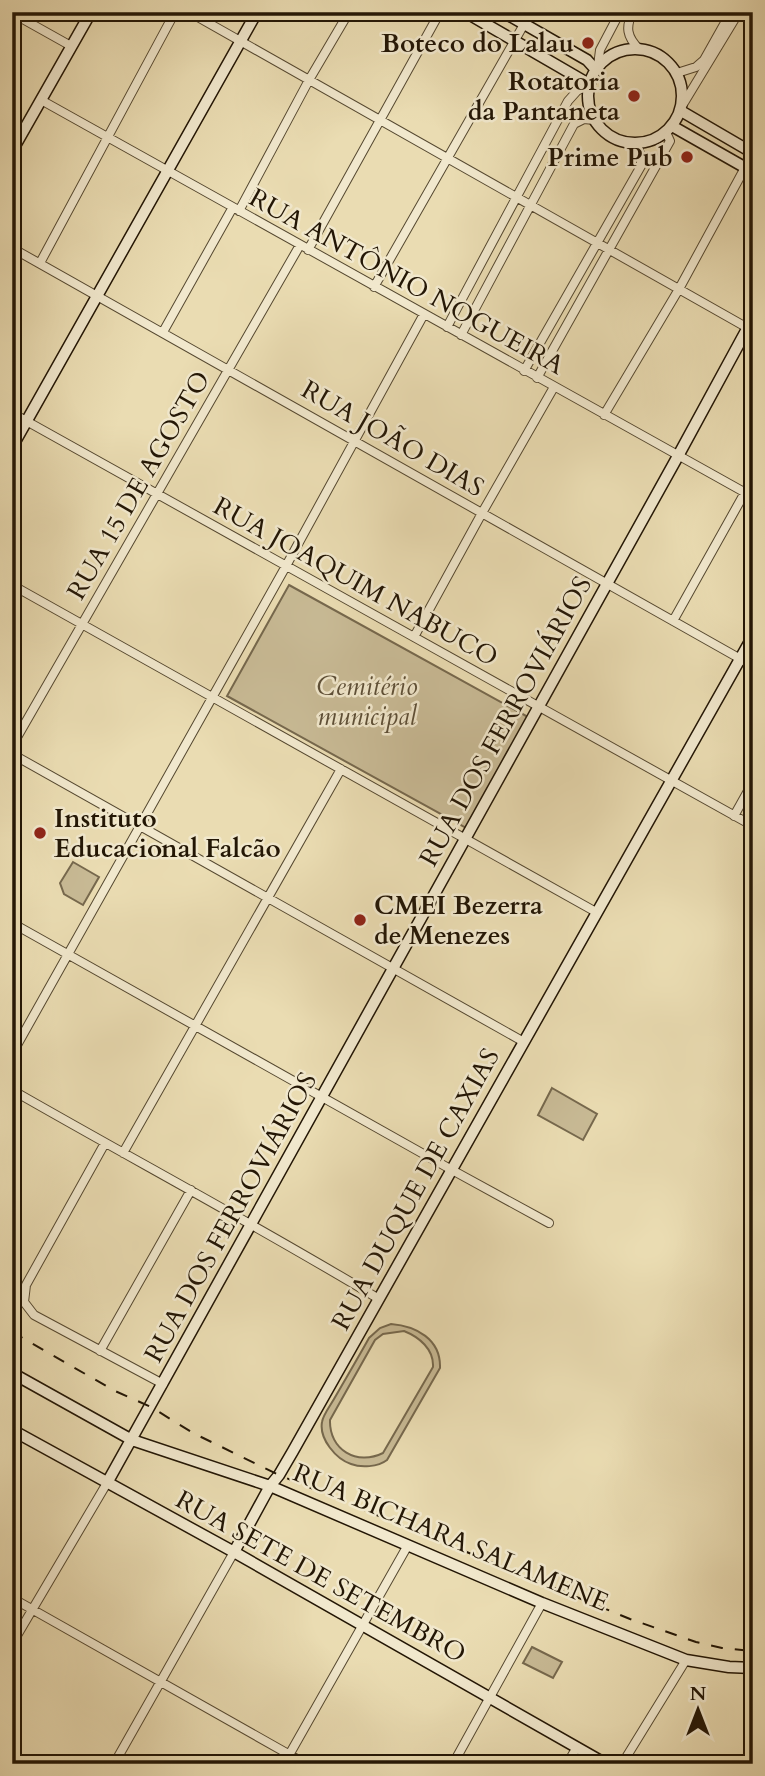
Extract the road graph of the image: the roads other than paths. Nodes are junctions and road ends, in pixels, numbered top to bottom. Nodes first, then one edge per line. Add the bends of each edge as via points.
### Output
1 (90, 12) edge
2 (175, 12) edge
3 (189, 12) edge
4 (257, 12) edge
5 (349, 12) edge
6 (440, 12) edge
7 (465, 12) edge
8 (503, 12) edge
9 (531, 12) edge
10 (620, 12) edge
11 (633, 12) edge
12 (731, 12) edge
13 (739, 12) edge
14 (12, 13) edge
15 (524, 24) junction
16 (514, 41) junction
17 (241, 42) junction
18 (71, 46) junction
19 (639, 49) junction
20 (597, 68) junction
21 (677, 73) junction
22 (309, 80) junction
23 (589, 84) junction
24 (41, 100) junction
25 (681, 109) junction
26 (594, 120) junction
27 (380, 121) junction
28 (669, 129) junction
29 (17, 131) edge
30 (107, 137) junction
31 (636, 143) junction
32 (12, 151) edge
33 (753, 153) edge
34 (448, 159) junction
35 (748, 169) edge
36 (168, 171) junction
37 (516, 197) junction
38 (530, 205) junction
39 (236, 209) junction
40 (597, 243) junction
41 (300, 245) junction
42 (12, 248) edge
43 (308, 250) junction
44 (609, 250) junction
45 (40, 263) junction
46 (374, 287) junction
47 (679, 289) junction
48 (98, 295) junction
49 (424, 314) junction
50 (751, 326) edge
51 (447, 327) junction
52 (163, 332) junction
53 (461, 335) junction
54 (228, 369) junction
55 (524, 370) junction
56 (537, 378) junction
57 (554, 387) junction
58 (12, 413) edge
59 (604, 415) junction
60 (27, 421) junction
61 (355, 441) junction
62 (12, 447) edge
63 (678, 456) junction
64 (753, 478) edge
65 (157, 494) junction
66 (749, 495) edge
67 (482, 513) junction
68 (286, 566) junction
69 (607, 584) junction
70 (12, 585) edge
71 (673, 621) junction
72 (82, 624) junction
73 (753, 636) edge
74 (414, 637) junction
75 (740, 658) junction
76 (753, 666) edge
77 (212, 697) junction
78 (539, 707) junction
79 (12, 746) edge
80 (12, 754) edge
81 (341, 769) junction
82 (671, 781) junction
83 (753, 782) edge
84 (734, 816) junction
85 (140, 826) junction
86 (753, 826) edge
87 (466, 839) junction
88 (268, 898) junction
89 (596, 912) junction
90 (12, 923) edge
91 (68, 954) junction
92 (394, 969) junction
93 (195, 1026) junction
94 (524, 1042) junction
95 (12, 1054) edge
96 (12, 1090) edge
97 (322, 1097) junction
98 (105, 1143) junction
99 (123, 1153) junction
100 (452, 1170) junction
101 (191, 1190) junction
102 (549, 1223) dead end
103 (252, 1224) junction
104 (379, 1299) junction
105 (100, 1351) junction
106 (12, 1373) edge
107 (163, 1384) junction
108 (12, 1430) edge
109 (132, 1440) junction
110 (107, 1483) junction
111 (270, 1486) junction
112 (408, 1545) junction
113 (234, 1552) junction
114 (12, 1598) edge
115 (542, 1603) junction
116 (32, 1609) junction
117 (363, 1625) junction
118 (12, 1644) edge
119 (686, 1660) junction
120 (753, 1668) edge
121 (160, 1682) junction
122 (490, 1697) junction
123 (577, 1747) junction
124 (290, 1755) junction
125 (114, 1764) edge
126 (284, 1764) edge
127 (306, 1764) edge
128 (453, 1764) edge
129 (567, 1764) edge
130 (606, 1764) edge
131 (622, 1764) edge

1 - 18 main road
2 - 30 street
3 - 17 street
4 - 17 main road
5 - 22 street
6 - 27 street
7 - 16 main road
8 - 15 main road
9 - 15 street
10 - 20 street via 600,50
11 - 19 street via 627,27
12 - 21 street via 704,60
13 - 25 street
14 - 18 street
15 - 16 street
15 - 20 main road
16 - 23 main road
16 - 34 street
17 - 22 street
17 - 36 main road
18 - 24 main road
19 - 20 main road via 610,56
19 - 21 main road via 667,61
20 - 23 main road
21 - 25 main road via 683,92
22 - 27 street
22 - 39 street
23 - 26 main road via 587,96
23 - 37 street via 568,101
24 - 29 main road
24 - 30 street, RUA ANTÔNIO NOGUEIRA
25 - 28 main road
25 - 33 main road
26 - 31 main road via 612,137
26 - 38 street via 573,124
27 - 34 street
27 - 43 street
28 - 31 main road via 657,138
28 - 35 main road
28 - 44 street via 670,141
29 - 32 main road
30 - 36 street, RUA ANTÔNIO NOGUEIRA
30 - 45 street
31 - 40 street via 641,166
33 - 35 street
34 - 37 street
34 - 46 street
35 - 47 street
36 - 39 street, RUA ANTÔNIO NOGUEIRA
36 - 48 main road
37 - 38 street
37 - 51 street
38 - 40 street
38 - 53 street
39 - 41 street, RUA ANTÔNIO NOGUEIRA
39 - 52 street
40 - 44 street
40 - 55 street
41 - 43 street, RUA ANTÔNIO NOGUEIRA
41 - 54 street, RUA 15 DE AGOSTO
42 - 45 street, RUA JOÃO DIAS
43 - 46 street, RUA ANTÔNIO NOGUEIRA
44 - 47 street
44 - 56 street
45 - 48 street, RUA JOÃO DIAS
46 - 49 street, RUA ANTÔNIO NOGUEIRA
47 - 50 street
47 - 59 street
48 - 52 street, RUA JOÃO DIAS
48 - 60 main road
49 - 51 street, RUA ANTÔNIO NOGUEIRA
49 - 61 street
50 - 63 main road, RUA DOS FERROVIÁRIOS
51 - 53 street, RUA ANTÔNIO NOGUEIRA
52 - 54 street, RUA JOÃO DIAS
53 - 55 street, RUA ANTÔNIO NOGUEIRA
54 - 61 street, RUA JOÃO DIAS
54 - 65 street, RUA 15 DE AGOSTO
55 - 56 street, RUA ANTÔNIO NOGUEIRA
56 - 57 street, RUA ANTÔNIO NOGUEIRA
57 - 59 street, RUA ANTÔNIO NOGUEIRA
57 - 67 street
58 - 60 street, RUA JOAQUIM NABUCO
59 - 63 street, RUA ANTÔNIO NOGUEIRA
60 - 62 main road
60 - 65 street, RUA JOAQUIM NABUCO
61 - 67 street, RUA JOÃO DIAS
61 - 68 street
63 - 66 street, RUA ANTÔNIO NOGUEIRA
63 - 69 main road, RUA DOS FERROVIÁRIOS
64 - 66 street
65 - 68 street, RUA JOAQUIM NABUCO
65 - 72 street, RUA 15 DE AGOSTO
66 - 71 street
67 - 69 street, RUA JOÃO DIAS
67 - 74 street
68 - 74 street, RUA JOAQUIM NABUCO
68 - 77 street
69 - 71 street, RUA JOÃO DIAS
69 - 78 main road, RUA DOS FERROVIÁRIOS
70 - 72 street
71 - 75 street, RUA JOÃO DIAS
72 - 77 street
72 - 79 street, RUA 15 DE AGOSTO
73 - 75 main road, RUA DUQUE DE CAXIAS
74 - 78 street, RUA JOAQUIM NABUCO
75 - 76 street, RUA JOÃO DIAS
75 - 82 main road, RUA DUQUE DE CAXIAS
77 - 81 street
77 - 85 street
78 - 82 street, RUA JOAQUIM NABUCO
78 - 87 main road, RUA DOS FERROVIÁRIOS
80 - 85 street
81 - 87 street
81 - 88 street
82 - 84 street, RUA JOAQUIM NABUCO
82 - 89 main road, RUA DUQUE DE CAXIAS
83 - 84 street
84 - 86 street, RUA JOAQUIM NABUCO
85 - 88 street
85 - 91 street
87 - 89 street
87 - 92 main road, RUA DOS FERROVIÁRIOS
88 - 92 street
88 - 93 street
89 - 94 main road, RUA DUQUE DE CAXIAS
90 - 91 street
91 - 93 street
91 - 95 street
92 - 94 street
92 - 97 main road, RUA DOS FERROVIÁRIOS
93 - 97 street
93 - 99 street
94 - 100 main road, RUA DUQUE DE CAXIAS
96 - 98 street
97 - 100 street
97 - 103 main road, RUA DOS FERROVIÁRIOS
98 - 99 street
98 - 105 street via 26,1285 24,1302 34,1315
99 - 101 street
100 - 102 street
100 - 104 main road, RUA DUQUE DE CAXIAS
101 - 103 street
101 - 105 street
103 - 104 street
103 - 107 main road, RUA DOS FERROVIÁRIOS
104 - 111 main road, RUA DUQUE DE CAXIAS
105 - 107 street
106 - 109 main road, RUA BICHARA SALAMENE
107 - 109 main road, RUA DOS FERROVIÁRIOS
108 - 110 main road, RUA SETE DE SETEMBRO
109 - 110 main road
109 - 111 main road, RUA BICHARA SALAMENE
110 - 113 main road, RUA SETE DE SETEMBRO
110 - 116 street
111 - 112 main road, RUA BICHARA SALAMENE
111 - 113 main road, RUA DUQUE DE CAXIAS
112 - 115 main road, RUA BICHARA SALAMENE
112 - 117 street
113 - 117 main road, RUA SETE DE SETEMBRO
113 - 121 street, RUA DUQUE DE CAXIAS
114 - 116 street
115 - 119 main road, RUA BICHARA SALAMENE
115 - 122 street
116 - 118 street
116 - 121 street
117 - 122 main road, RUA SETE DE SETEMBRO
117 - 124 street
119 - 120 main road, RUA BICHARA SALAMENE
119 - 131 street
121 - 124 street
121 - 125 street, RUA DUQUE DE CAXIAS
122 - 123 main road, RUA SETE DE SETEMBRO
122 - 128 street
123 - 129 street
123 - 130 main road, RUA SETE DE SETEMBRO
124 - 126 street
124 - 127 street

